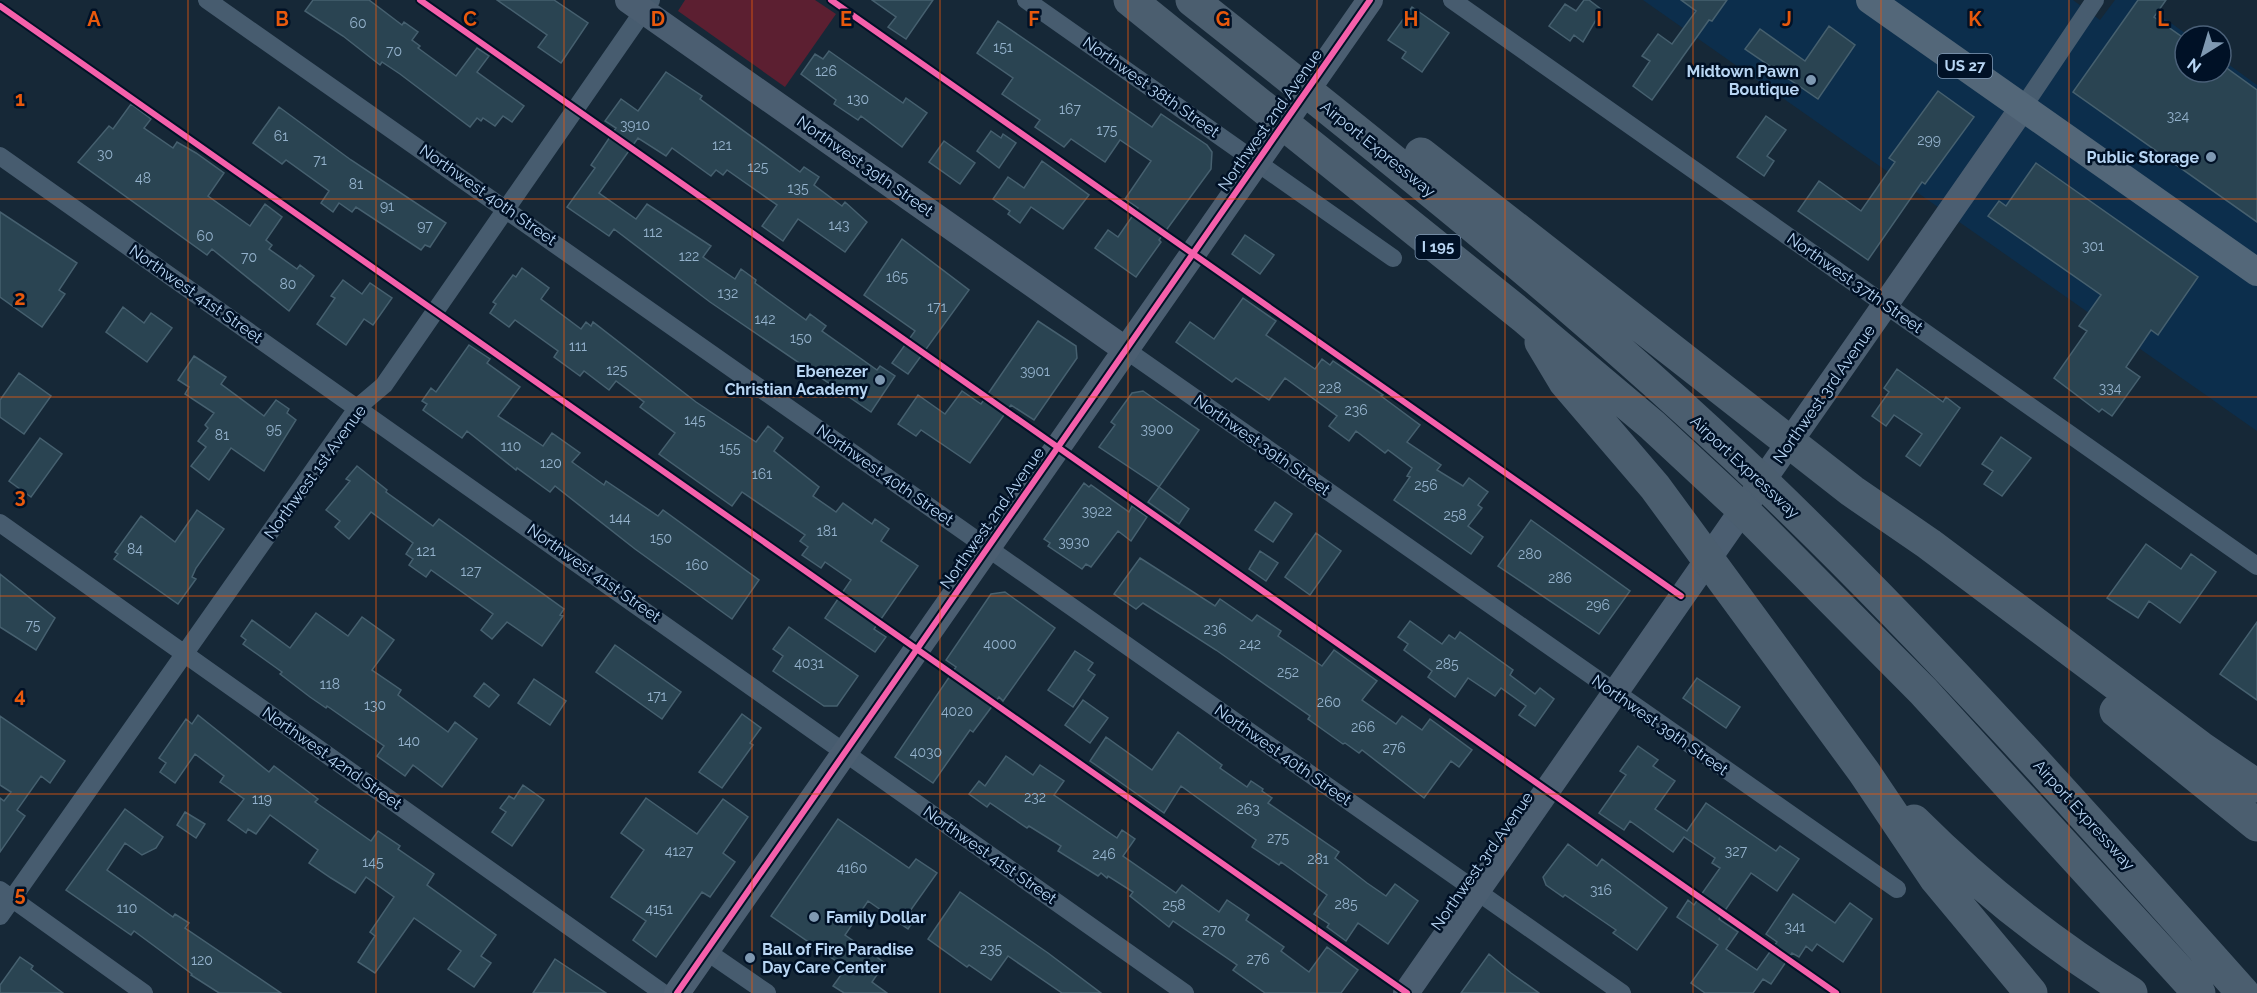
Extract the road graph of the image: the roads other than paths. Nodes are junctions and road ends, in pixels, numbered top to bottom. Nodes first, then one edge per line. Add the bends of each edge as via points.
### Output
1 (207, 0) edge
2 (1026, 0) edge
3 (1130, 0) edge
4 (1192, 0) edge
5 (1370, 0) edge
6 (1452, 0) edge
7 (1870, 0) edge
8 (2095, 0) edge
9 (641, 4) edge
10 (1236, 18) edge
11 (2023, 107) junction
12 (1382, 137) junction
13 (0, 156) edge
14 (1258, 161) junction
15 (508, 208) junction
16 (1393, 258) dead end
17 (2257, 272) edge
18 (1886, 305) junction
19 (1525, 318) junction
20 (1126, 350) junction
21 (358, 407) junction
22 (1852, 491) junction
23 (0, 523) edge
24 (988, 548) junction
25 (2257, 566) edge
26 (187, 654) junction
27 (1614, 694) junction
28 (845, 752) junction
29 (1863, 772) junction
30 (2257, 786) edge
31 (2257, 825) edge
32 (1897, 889) dead end
33 (1477, 892) junction
34 (6, 894) edge
35 (0, 916) edge
36 (706, 951) junction
37 (144, 993) edge
38 (663, 993) edge
39 (677, 993) edge
40 (766, 993) edge
41 (1185, 993) edge
42 (1406, 993) edge
43 (1622, 993) edge
44 (2031, 993) edge
45 (2131, 993) edge
46 (2199, 993) edge
47 (2243, 993) edge

1 - 15 street, Northwest 40th Street
2 - 14 street, Northwest 38th Street
3 - 19 highway, I 195
4 - 10 highway
5 - 14 street, Northwest 2nd Avenue
6 - 18 street, Northwest 37th Street
7 - 11 main road, US 27
8 - 11 street, Northwest 3rd Avenue
9 - 15 street, Northwest 1st Avenue
9 - 20 street, Northwest 39th Street
10 - 12 highway
11 - 17 main road, US 27
11 - 18 street, Northwest 3rd Avenue
12 - 22 highway
12 - 47 highway, Airport Expressway via 1807,524 2007,730
13 - 21 street, Northwest 41st Street
14 - 16 street, Northwest 38th Street
14 - 20 street, Northwest 2nd Avenue
15 - 21 street, Northwest 1st Avenue via 384,385
15 - 24 street, Northwest 40th Street
18 - 25 street, Northwest 37th Street
18 - 27 street, Northwest 3rd Avenue
19 - 29 highway via 1565,382 1655,487
19 - 46 highway, Airport Expressway via 1680,451 1789,555 1945,714
20 - 24 street, Northwest 2nd Avenue
20 - 27 street, Northwest 39th Street
21 - 26 street, Northwest 1st Avenue
21 - 28 street, Northwest 41st Street
22 - 30 highway
22 - 31 highway via 1920,557
23 - 26 street, Northwest 42nd Street
24 - 28 street, Northwest 2nd Avenue
24 - 33 street, Northwest 40th Street
26 - 34 street, Northwest 1st Avenue
26 - 38 street, Northwest 42nd Street
27 - 32 street, Northwest 39th Street
27 - 33 street, Northwest 3rd Avenue
28 - 36 street, Northwest 2nd Avenue
28 - 41 street, Northwest 41st Street
29 - 44 highway via 1936,879
29 - 45 highway via 1968,873 2052,941
33 - 42 street, Northwest 3rd Avenue
33 - 43 street, Northwest 40th Street
34 - 35 street, Northwest 1st Avenue
34 - 37 street
36 - 39 street, Northwest 2nd Avenue
36 - 40 street

